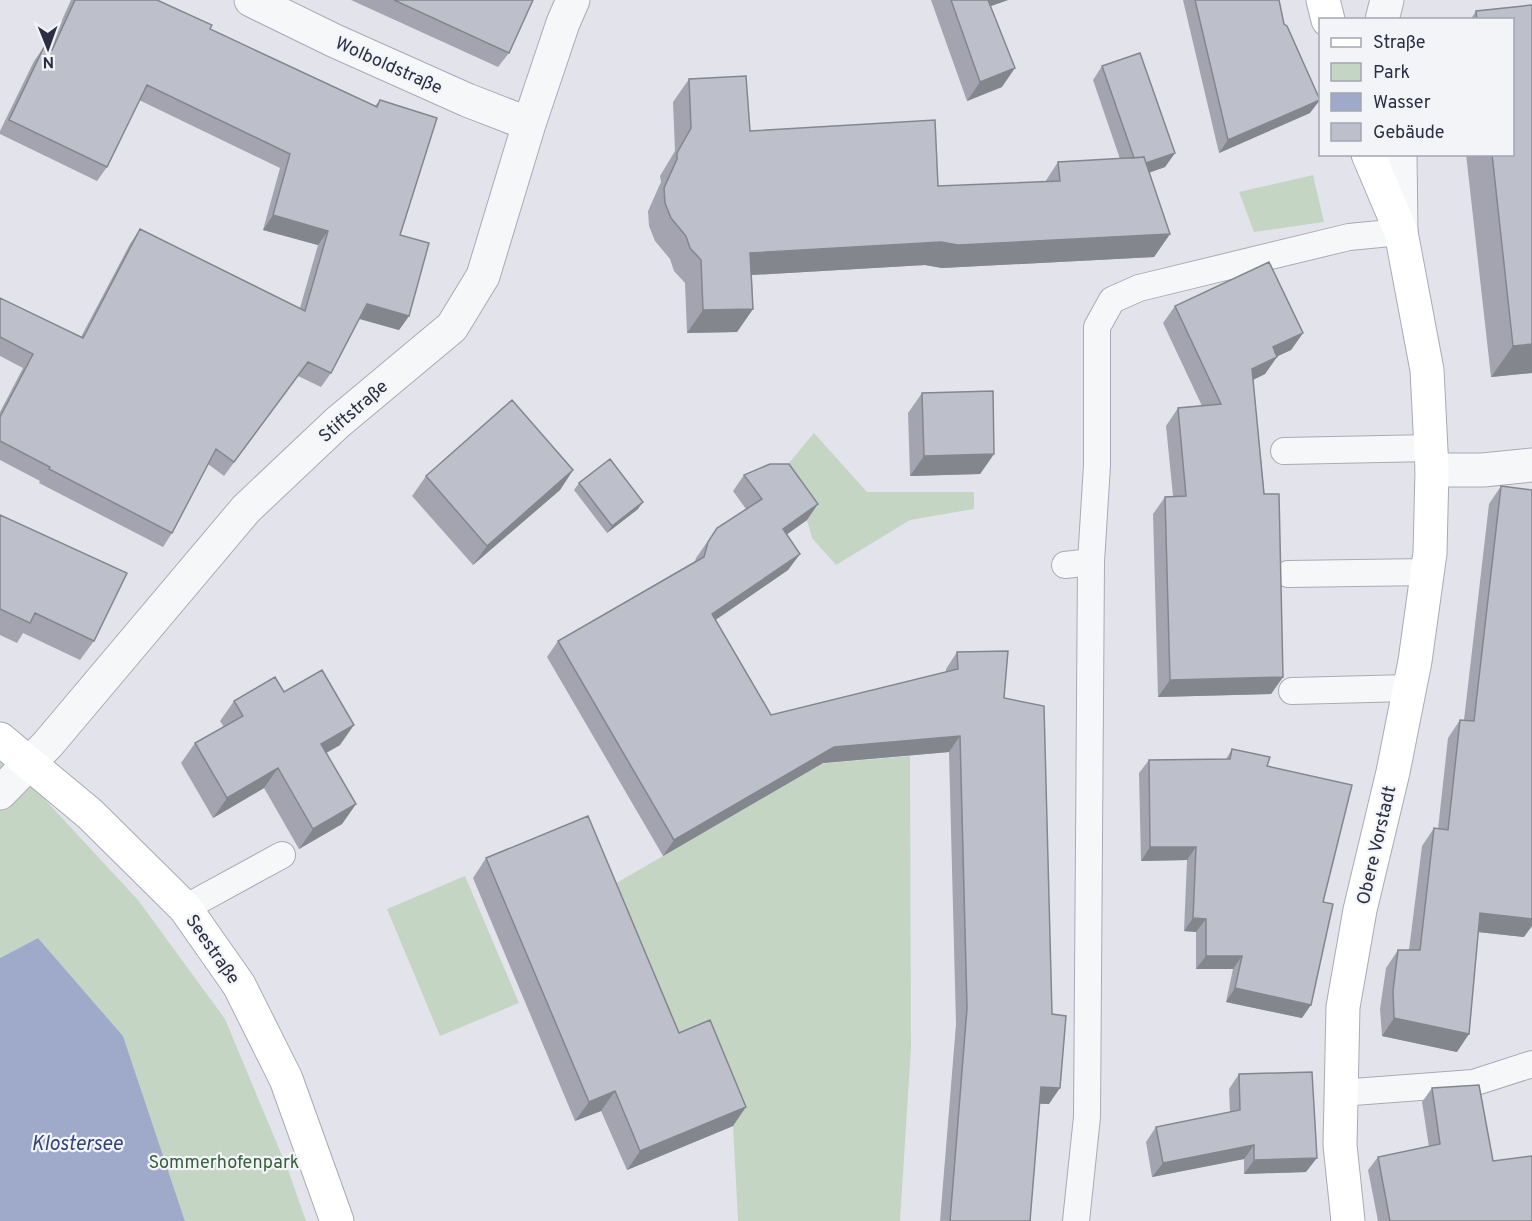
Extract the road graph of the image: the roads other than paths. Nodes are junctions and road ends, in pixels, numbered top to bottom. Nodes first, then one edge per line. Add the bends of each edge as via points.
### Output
1 (251, 0) edge
2 (573, 0) edge
3 (1323, 0) edge
4 (1387, 0) edge
5 (1328, 18) edge
6 (1382, 18) edge
7 (529, 124) junction
8 (1369, 156) edge
9 (1400, 156) edge
10 (1401, 232) junction
11 (1284, 451) dead end
12 (1432, 459) junction
13 (1532, 465) edge
14 (1091, 562) junction
15 (1065, 565) dead end
16 (1427, 572) junction
17 (1288, 574) dead end
18 (1409, 688) junction
19 (1292, 690) dead end
20 (0, 739) edge
21 (29, 764) junction
22 (0, 793) edge
23 (282, 855) dead end
24 (185, 908) junction
25 (1532, 1064) edge
26 (1340, 1093) junction
27 (338, 1221) edge
28 (1076, 1221) edge
29 (1348, 1221) edge

1 - 7 street, Wolboldstraße via 446,91
2 - 7 street, Stiftstraße
3 - 5 main road
4 - 6 street
7 - 21 street, Stiftstraße via 483,276 452,327 337,423 246,509
8 - 10 main road, Obere Vorstadt
9 - 10 street
10 - 12 main road, Obere Vorstadt via 1426,370
10 - 14 lane via 1349,237 1139,288 1112,300 1097,327 1097,465
11 - 12 lane
12 - 13 street via 1483,470
12 - 16 main road, Obere Vorstadt
14 - 15 lane
14 - 28 lane via 1086,1117
16 - 17 lane
16 - 18 main road, Obere Vorstadt
18 - 19 lane
18 - 26 main road, Obere Vorstadt via 1360,910 1343,1007
20 - 21 main road, Seestraße
21 - 22 street, Stiftstraße
21 - 24 main road, Seestraße via 90,813
23 - 24 lane
24 - 27 main road, Seestraße via 239,985 286,1079
25 - 26 lane via 1473,1083
26 - 29 main road, Obere Vorstadt via 1340,1145

